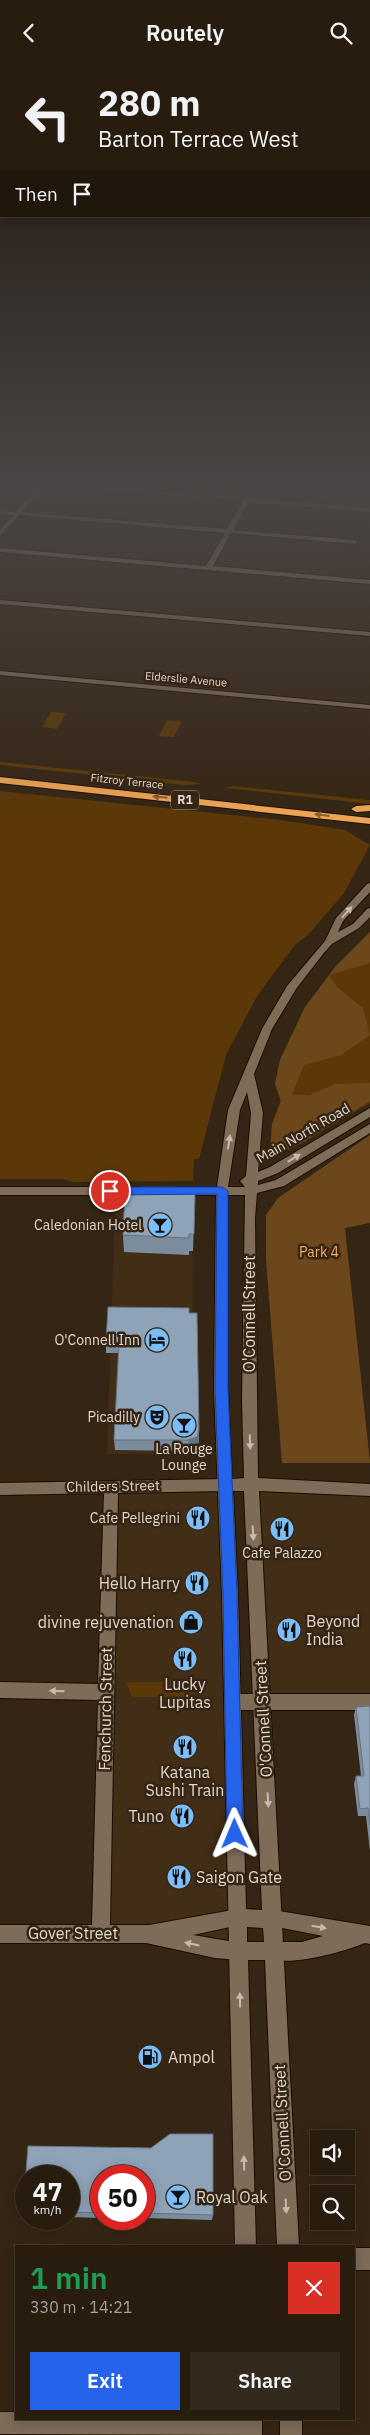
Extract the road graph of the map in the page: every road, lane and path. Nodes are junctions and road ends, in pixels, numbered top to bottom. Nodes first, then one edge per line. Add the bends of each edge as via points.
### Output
1 (0, 602) edge
2 (370, 633) edge
3 (0, 673) edge
4 (370, 707) edge
5 (0, 770) edge
6 (16, 772) junction
7 (0, 780) edge
8 (120, 793) junction
9 (209, 793) junction
10 (224, 803) junction
11 (370, 809) edge
12 (348, 818) junction
13 (370, 821) edge
14 (370, 825) edge
15 (370, 886) edge
16 (370, 911) edge
17 (329, 942) junction
18 (249, 1074) junction
19 (370, 1112) edge
20 (370, 1128) edge
21 (250, 1185) junction
22 (0, 1191) edge
23 (222, 1191) junction
24 (252, 1484) junction
25 (225, 1485) junction
26 (111, 1486) junction
27 (0, 1489) edge
28 (370, 1490) edge
29 (0, 1690) edge
30 (106, 1692) junction
31 (233, 1702) junction
32 (263, 1702) junction
33 (370, 1702) edge
34 (238, 1918) junction
35 (273, 1919) junction
36 (0, 1933) edge
37 (101, 1933) junction
38 (146, 1934) junction
39 (368, 1935) edge
40 (239, 1951) junction
41 (274, 1951) junction
42 (245, 2245) edge
43 (288, 2245) edge
44 (355, 2259) edge
45 (370, 2259) edge
46 (291, 2420) edge
47 (0, 2423) edge
48 (251, 2426) edge
49 (291, 2435) edge

1 - 2 street
3 - 4 street, Elderslie Avenue
5 - 6 highway, Fitzroy Terrace / R1
6 - 8 highway via 44,779 118,787
6 - 9 highway, Fitzroy Terrace / R1
7 - 8 highway, Fitzroy Terrace / R1
10 -> 8 highway, Fitzroy Terrace / R1
9 - 10 highway
9 - 11 highway, Fitzroy Terrace / R1
12 -> 10 highway, Fitzroy Terrace / R1
12 - 13 highway, Fitzroy Terrace / R1
12 - 14 street
17 -> 15 street via 339,920
16 - 17 street via 356,926
17 - 18 street, O'Connell Street via 298,977 283,1000 261,1040
18 - 21 street, O'Connell Street via 257,1113
23 -> 18 street, O'Connell Street via 234,1110
21 -> 19 street, Main North Road
20 - 21 street, Main North Road via 280,1183
21 - 23 street
21 -> 24 street, O'Connell Street
22 - 23 street
23 - 25 street, O'Connell Street via 221,1389
24 - 25 street, Childers Street
24 - 28 street, Childers Street
24 -> 32 street, O'Connell Street
25 - 26 street, Childers Street
25 - 31 street, O'Connell Street
26 - 27 street, Childers Street
26 - 30 street, Fenchurch Street
30 -> 29 street
30 - 37 street, Fenchurch Street
31 - 32 street
31 - 34 street, O'Connell Street
32 - 33 street
32 -> 35 street, O'Connell Street
34 - 35 street, Gover Street
34 - 38 street, Gover Street
34 - 40 street, O'Connell Street
35 -> 39 street
35 - 41 street, O'Connell Street
36 - 37 street, Gover Street
37 - 38 street, Gover Street
40 -> 38 street, Gover Street
39 - 41 street via 302,1951
40 - 41 street, Gover Street
42 -> 40 street, O'Connell Street
41 -> 43 street, O'Connell Street
44 - 45 street
46 - 49 street
47 - 48 street

